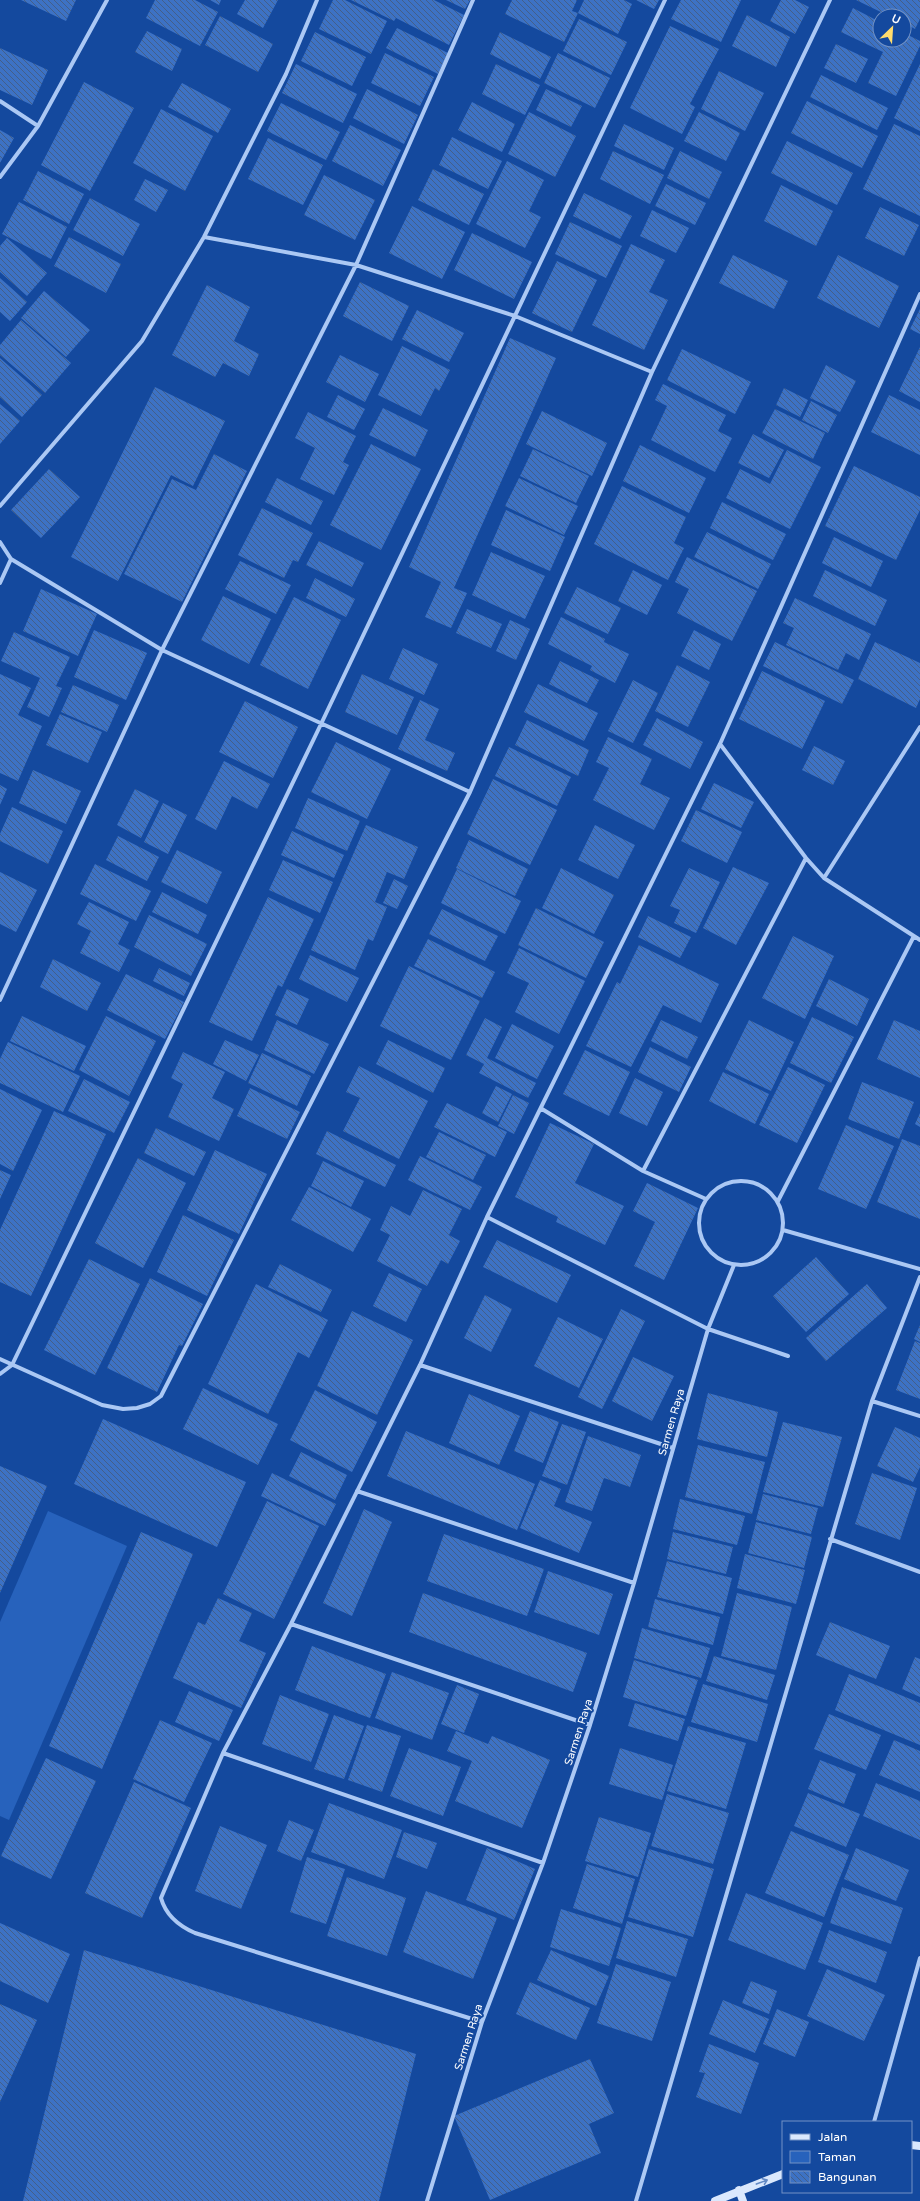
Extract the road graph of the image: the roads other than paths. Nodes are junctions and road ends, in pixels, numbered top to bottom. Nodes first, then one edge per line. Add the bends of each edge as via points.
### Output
1 (107, 0) edge
2 (317, 0) edge
3 (473, 0) edge
4 (665, 0) edge
5 (830, 0) edge
6 (0, 102) edge
7 (38, 126) junction
8 (0, 177) edge
9 (204, 237) junction
10 (356, 265) junction
11 (920, 294) edge
12 (515, 316) junction
13 (652, 372) junction
14 (0, 506) edge
15 (0, 542) edge
16 (11, 559) junction
17 (0, 583) edge
18 (162, 650) junction
19 (322, 722) junction
20 (920, 727) edge
21 (720, 744) junction
22 (470, 792) junction
23 (806, 858) junction
24 (824, 878) junction
25 (914, 936) junction
26 (920, 940) edge
27 (0, 1000) edge
28 (542, 1109) junction
29 (643, 1171) junction
30 (706, 1199) junction
31 (778, 1201) junction
32 (487, 1217) junction
33 (783, 1230) junction
34 (734, 1265) junction
35 (920, 1269) edge
36 (920, 1277) edge
37 (708, 1329) junction
38 (788, 1356) dead end
39 (0, 1359) edge
40 (12, 1365) junction
41 (420, 1365) junction
42 (0, 1374) edge
43 (872, 1401) junction
44 (920, 1416) edge
45 (673, 1448) junction
46 (357, 1491) junction
47 (830, 1539) junction
48 (920, 1572) edge
49 (634, 1583) junction
50 (291, 1624) junction
51 (590, 1725) junction
52 (223, 1753) junction
53 (544, 1863) junction
54 (920, 1958) edge
55 (482, 2022) junction
56 (874, 2121) edge
57 (782, 2174) edge
58 (739, 2190) junction
59 (427, 2201) edge
60 (636, 2201) edge
61 (715, 2201) edge
62 (743, 2201) edge

1 - 7 street
2 - 9 street via 286,74
3 - 10 street
4 - 12 street
5 - 13 street
6 - 7 street
7 - 8 street
9 - 10 street
9 - 14 street via 142,341
10 - 12 street
10 - 18 street
11 - 21 street
12 - 13 street
12 - 19 street
13 - 22 street
15 - 16 street
16 - 17 street
16 - 18 street
18 - 19 street
18 - 27 street
19 - 22 street
19 - 40 street
20 - 24 street
21 - 23 street
21 - 28 street
22 - 40 street via 161,1396 150,1404 137,1408 102,1406
23 - 24 street
23 - 29 street
24 - 25 street
25 - 26 street
25 - 31 street
28 - 29 street
28 - 32 street
29 - 30 street
30 - 31 street via 728,1182 742,1180 756,1183 768,1190
30 - 34 street via 700,1212 702,1240 721,1260
31 - 33 street via 783,1214
32 - 37 street
32 - 41 street
33 - 34 street via 780,1241 761,1261 748,1265
33 - 35 street
34 - 37 street, Sarmen Raya
36 - 43 street
37 - 38 street
37 - 45 street, Sarmen Raya
39 - 40 street
40 - 42 street
41 - 45 street
41 - 46 street
43 - 44 street
43 - 47 street
45 - 49 street, Sarmen Raya
46 - 49 street
46 - 50 street
47 - 48 street
47 - 60 street
49 - 51 street, Sarmen Raya
50 - 51 street
50 - 52 street
51 - 53 street, Sarmen Raya
52 - 53 street
52 - 55 street via 161,1898 169,1914 181,1927
53 - 55 street, Sarmen Raya
54 - 56 street
55 - 59 street, Sarmen Raya
58 -> 57 main road
58 - 61 main road
58 - 62 main road

